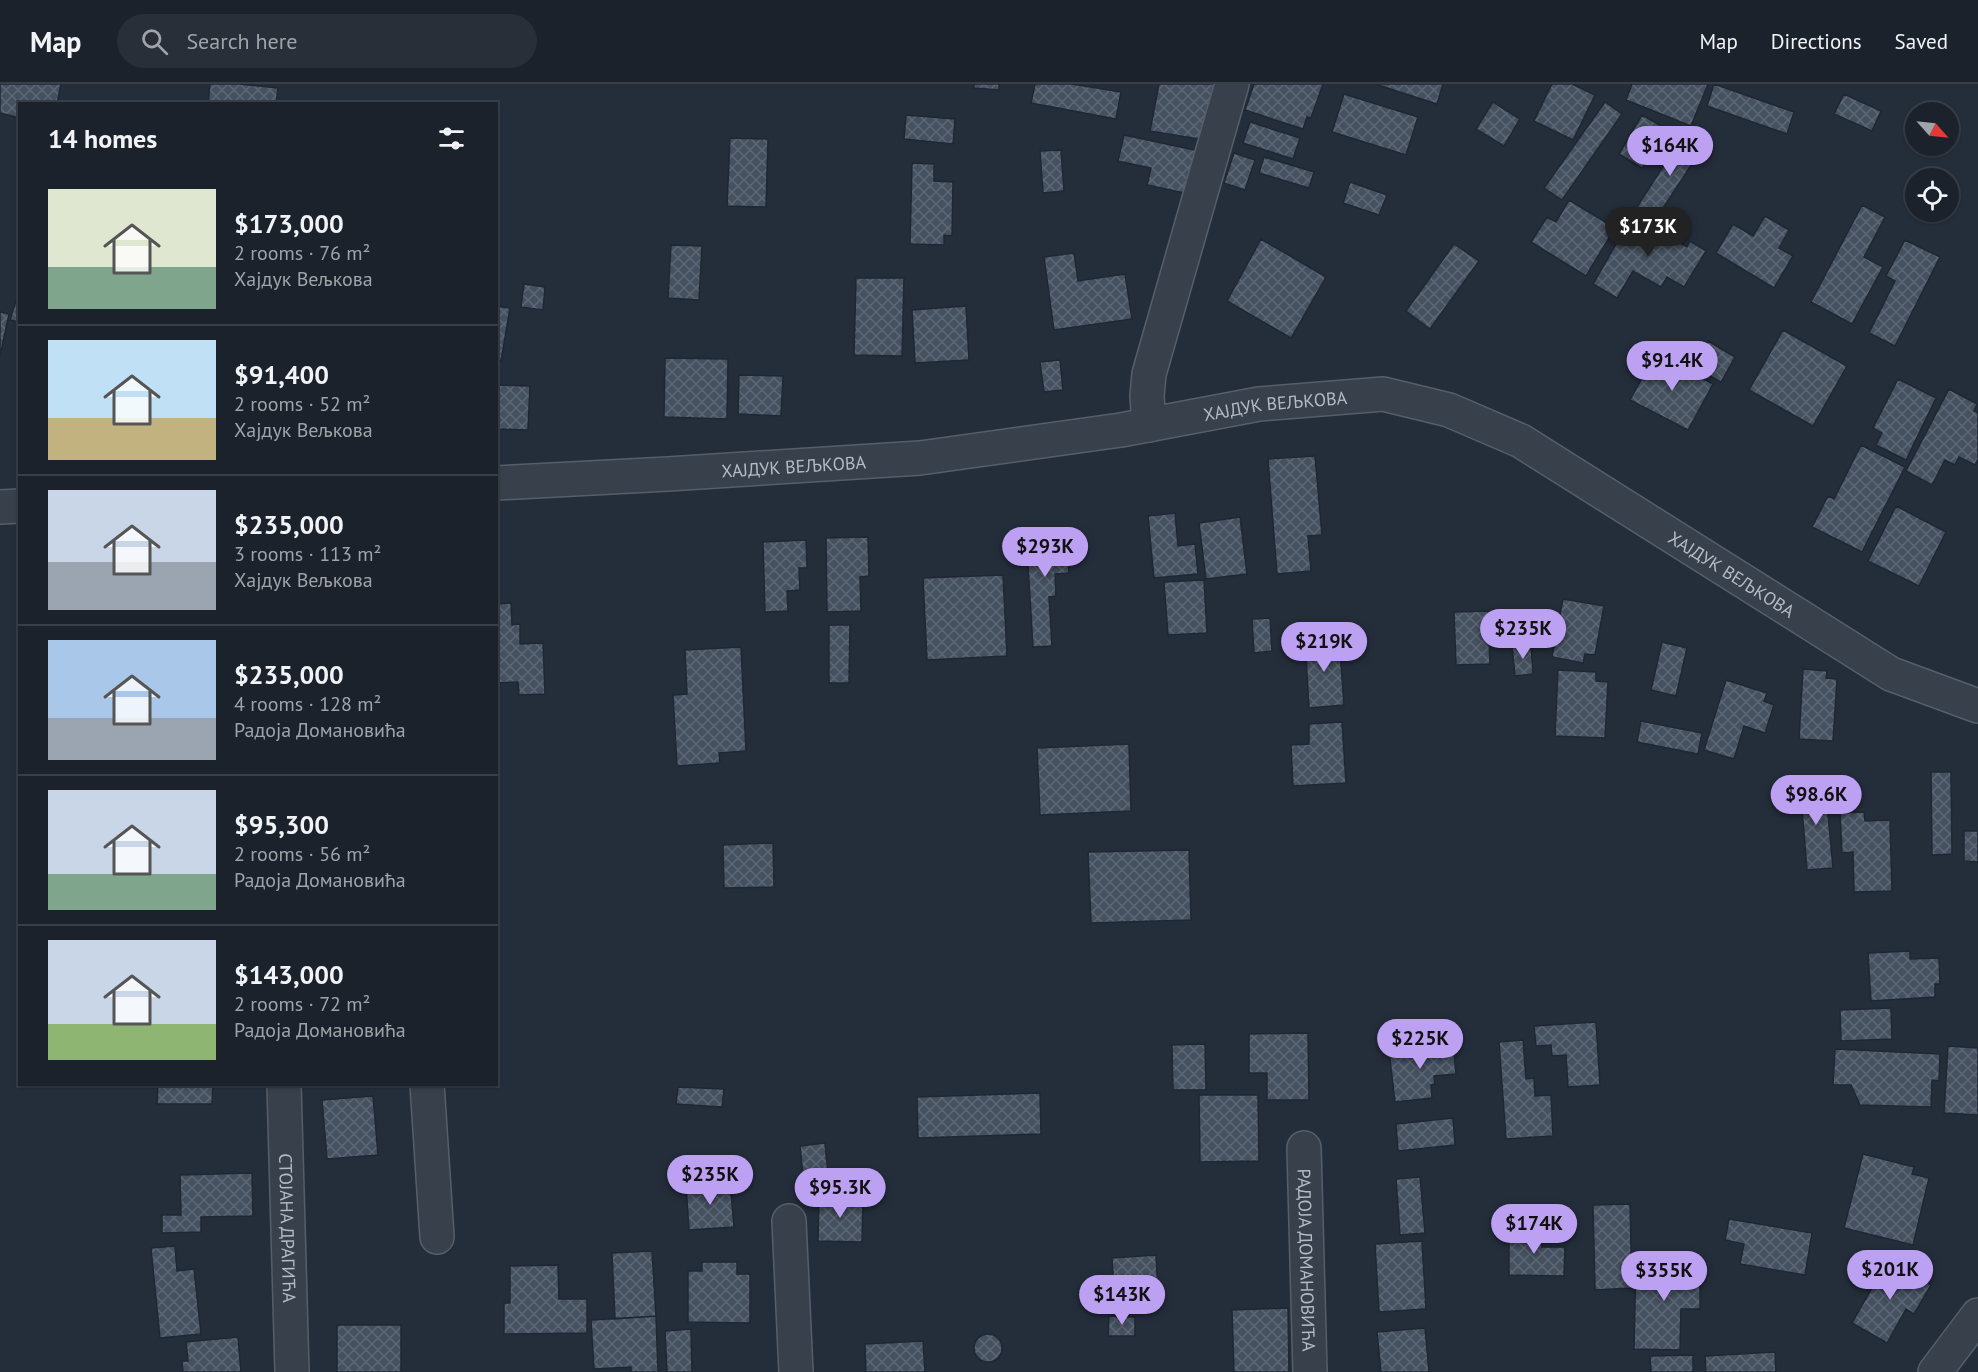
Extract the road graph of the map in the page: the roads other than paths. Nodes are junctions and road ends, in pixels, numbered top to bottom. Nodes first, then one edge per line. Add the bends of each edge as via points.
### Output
1 (1232, 84) edge
2 (1149, 425) junction
3 (498, 483) edge
4 (18, 506) edge
5 (0, 507) edge
6 (1978, 706) edge
7 (284, 1086) edge
8 (427, 1086) edge
9 (1304, 1148) dead end
10 (789, 1221) dead end
11 (436, 1238) dead end
12 (1978, 1315) edge
13 (1967, 1352) edge
14 (292, 1372) edge
15 (796, 1372) edge
16 (1310, 1372) edge
17 (1935, 1372) edge

1 - 2 street via 1149,374
2 - 3 street, ХАЈДУК ВЕЉКОВА via 920,458
2 - 6 street, ХАЈДУК ВЕЉКОВА via 1259,404 1383,393 1449,410 1521,441 1891,674
4 - 5 street
7 - 14 street, СТОЈАНА ДРАГИЋА
8 - 11 street
9 - 16 street, РАДОЈА ДОМАНОВИЋА
10 - 15 street
12 - 13 street
13 - 17 street

